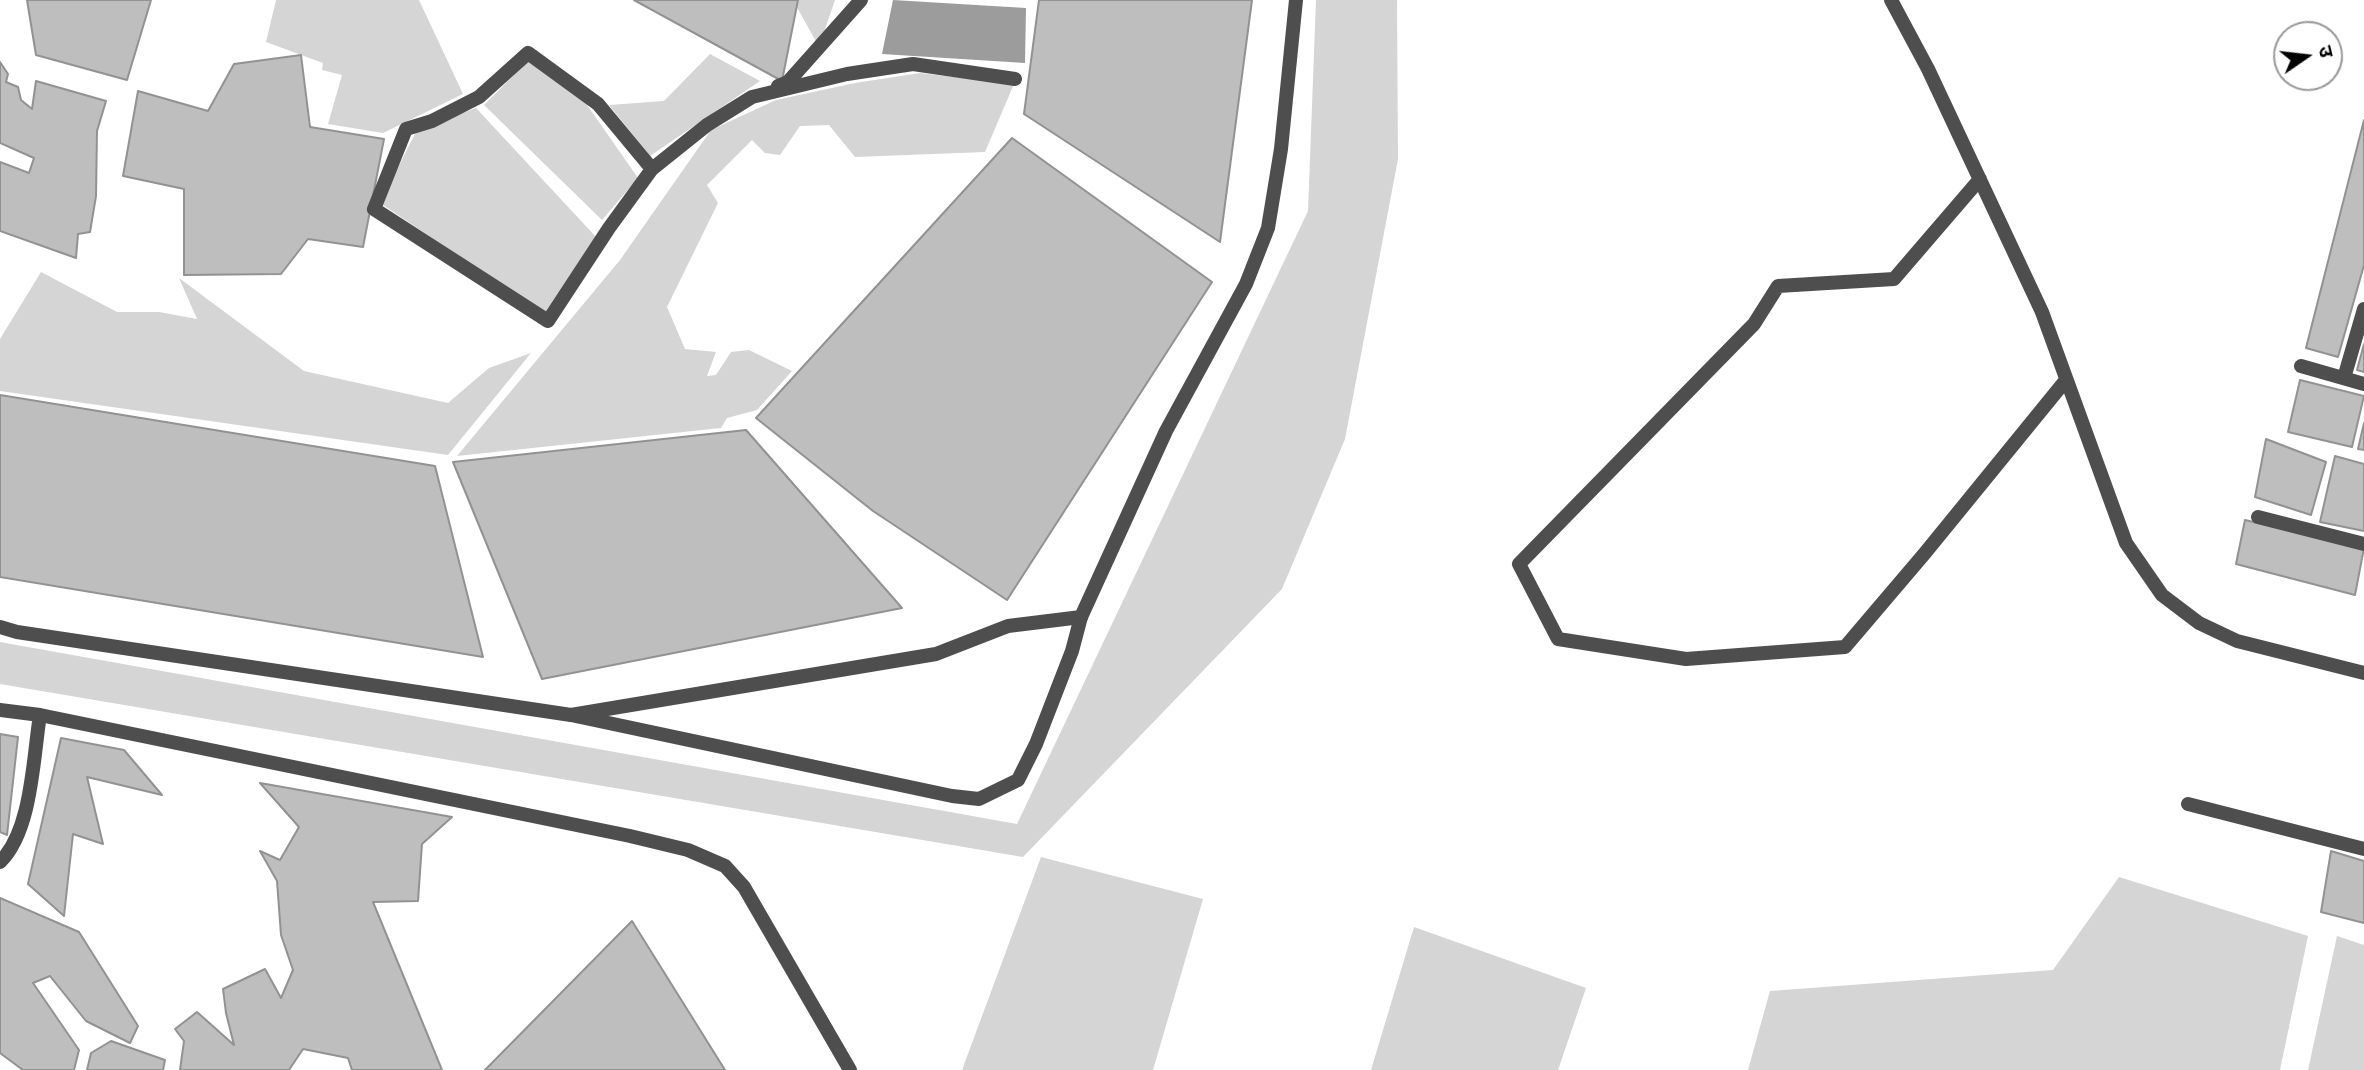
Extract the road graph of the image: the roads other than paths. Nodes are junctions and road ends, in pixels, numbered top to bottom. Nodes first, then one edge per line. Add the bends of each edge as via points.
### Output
1 (861, 0) edge
2 (1296, 0) edge
3 (1891, 0) edge
4 (1015, 79) dead end
5 (751, 97) junction
6 (652, 169) junction
7 (1980, 179) junction
8 (2364, 309) edge
9 (2301, 366) dead end
10 (2344, 378) junction
11 (2066, 380) junction
12 (2364, 384) edge
13 (2258, 517) dead end
14 (2364, 544) edge
15 (1081, 617) junction
16 (0, 627) edge
17 (2364, 673) edge
18 (0, 710) edge
19 (40, 715) junction
20 (571, 715) junction
21 (2188, 804) dead end
22 (2364, 849) edge
23 (0, 862) edge
24 (850, 1070) edge

1 - 5 street via 788,82
2 - 15 street via 1268,228 1246,285 1166,431
3 - 7 street
4 - 5 street via 913,64 846,74
5 - 6 street
6 - 6 street via 548,321 374,209 406,129 479,97 528,52 598,104
7 - 11 street via 2042,312
7 - 11 street via 1894,279 1778,286 1754,324 1518,564 1558,639 1686,659 1845,647
8 - 10 street
9 - 10 street
10 - 12 street
11 - 17 street via 2126,543 2162,595 2199,623 2237,641
13 - 14 street
15 - 20 street via 1008,626 936,654
15 - 20 street via 1045,721 1018,780 979,799
16 - 20 street
18 - 19 street
19 - 23 street via 24,823
19 - 24 street via 630,836 688,850 725,866 744,887
21 - 22 street

